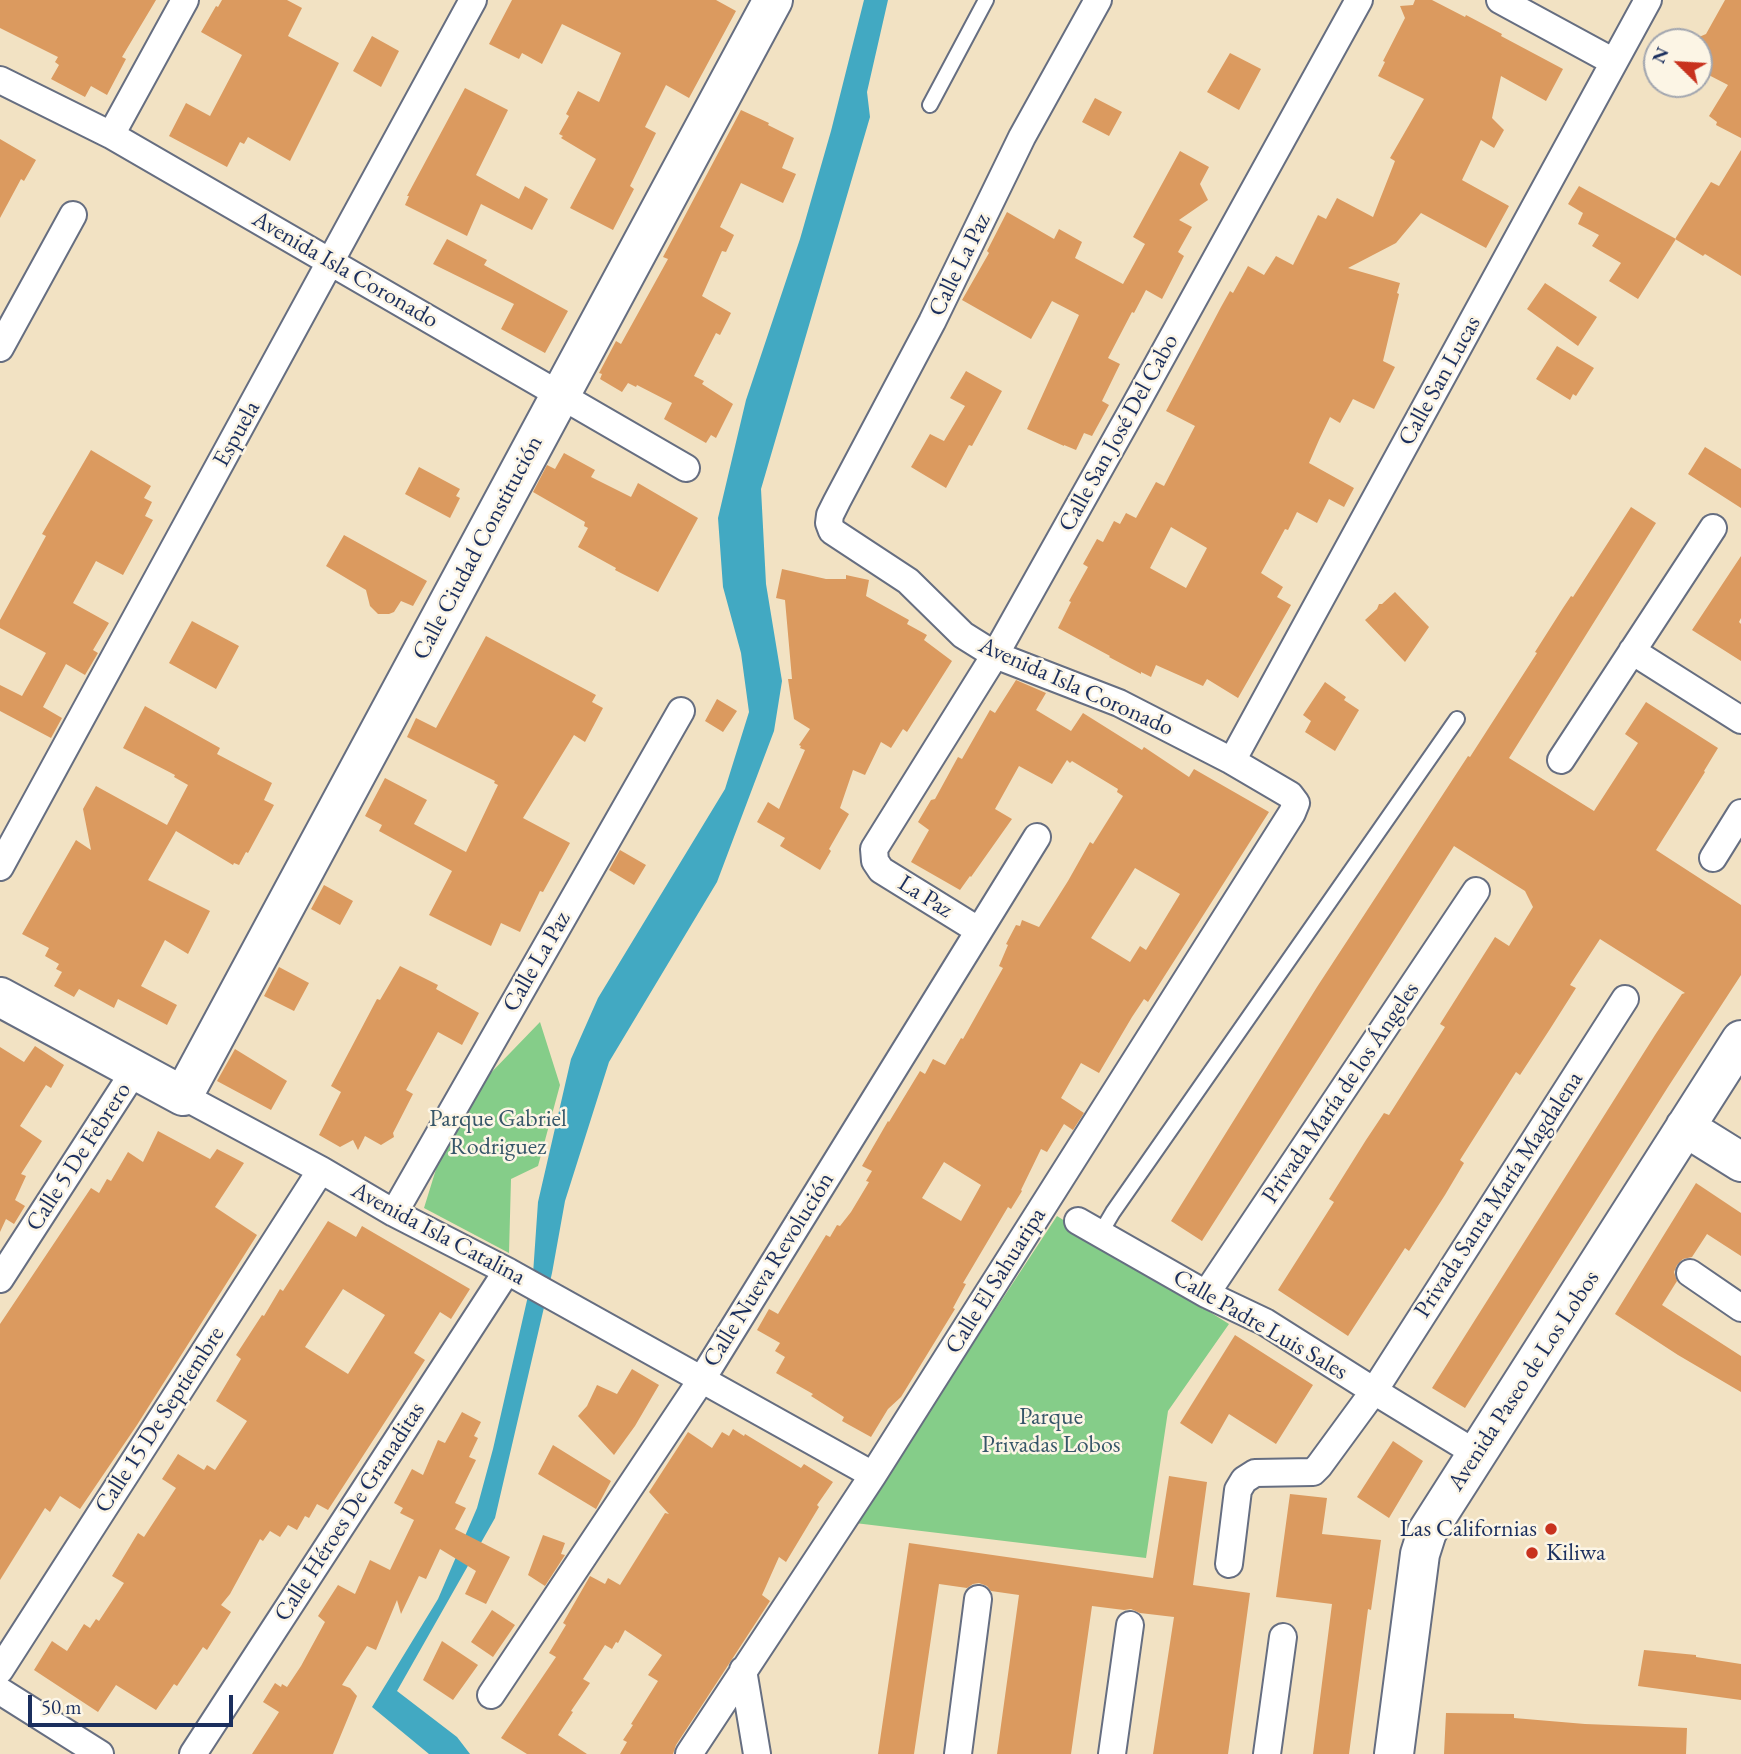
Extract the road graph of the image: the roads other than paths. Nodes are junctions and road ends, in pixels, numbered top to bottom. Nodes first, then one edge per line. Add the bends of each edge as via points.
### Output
1 (185, 0) edge
2 (472, 0) edge
3 (773, 0) edge
4 (986, 0) edge
5 (1098, 0) edge
6 (1359, 0) edge
7 (1500, 0) edge
8 (1648, 0) edge
9 (1614, 62) junction
10 (0, 80) edge
11 (930, 105) dead end
12 (111, 135) junction
13 (73, 215) dead end
14 (331, 261) junction
15 (0, 348) edge
16 (561, 394) junction
17 (686, 468) dead end
18 (1713, 528) dead end
19 (832, 531) joint
20 (1632, 651) junction
21 (995, 655) junction
22 (681, 711) dead end
23 (1457, 719) dead end
24 (1741, 720) edge
25 (1561, 760) dead end
26 (1232, 761) junction
27 (1296, 803) joint
28 (1741, 813) edge
29 (1037, 837) dead end
30 (1713, 858) dead end
31 (875, 861) joint
32 (0, 867) edge
33 (1476, 891) dead end
34 (978, 930) junction
35 (0, 997) edge
36 (1626, 999) dead end
37 (1741, 1040) edge
38 (135, 1070) junction
39 (183, 1096) junction
40 (1685, 1127) junction
41 (1741, 1162) edge
42 (321, 1170) junction
43 (394, 1213) junction
44 (1089, 1228) joint
45 (1690, 1273) dead end
46 (513, 1274) junction
47 (0, 1279) edge
48 (1206, 1294) junction
49 (1741, 1308) edge
50 (702, 1379) junction
51 (1374, 1391) junction
52 (1478, 1454) junction
53 (873, 1475) junction
54 (1229, 1564) dead end
55 (978, 1599) dead end
56 (1129, 1625) dead end
57 (1283, 1637) dead end
58 (0, 1670) edge
59 (743, 1670) junction
60 (0, 1691) edge
61 (491, 1695) dead end
62 (100, 1754) edge
63 (193, 1754) edge
64 (689, 1754) edge
65 (757, 1754) edge
66 (958, 1754) edge
67 (1112, 1754) edge
68 (1267, 1754) edge
69 (1394, 1754) edge

1 - 12 street
2 - 14 street, Espuela
3 - 16 street, Calle Ciudad Constitución
4 - 11 lane
5 - 19 street, Calle La Paz via 1022,137 932,322 830,514
6 - 21 street, Calle San José Del Cabo
7 - 9 street
8 - 9 street, Calle San Lucas
9 - 26 street, Calle San Lucas
10 - 12 street, Avenida Isla Coronado
12 - 14 street, Avenida Isla Coronado
13 - 15 street
14 - 16 street, Avenida Isla Coronado
14 - 32 street, Espuela
16 - 17 street, Avenida Isla Coronado
16 - 39 street, Calle Ciudad Constitución
18 - 20 street
19 - 21 street, Avenida Isla Coronado via 908,581 963,635
20 - 24 street
20 - 25 street
21 - 26 street, Avenida Isla Coronado via 1119,703
21 - 31 street, Calle San José Del Cabo via 874,849
22 - 43 street, Calle La Paz
23 - 44 lane via 1113,1212
26 - 27 street, Avenida Isla Coronado
27 - 53 street, Calle El Sahuaripa
28 - 30 street
29 - 34 street, Calle Nueva Revolución
31 - 34 street, La Paz via 881,870
33 - 48 street, Privada María de los Ángeles
34 - 50 street, Calle Nueva Revolución
35 - 38 street, Avenida Isla Catalina
36 - 51 street, Privada Santa María Magdalena
37 - 40 street, Avenida Paseo de Los Lobos
38 - 39 street, Avenida Isla Catalina
38 - 47 street, Calle 5 De Febrero
39 - 42 street, Avenida Isla Catalina
40 - 41 street
40 - 52 street, Avenida Paseo de Los Lobos
42 - 43 street, Avenida Isla Catalina
42 - 58 street, Calle 15 De Septiembre
43 - 46 street, Avenida Isla Catalina
44 - 48 street, Calle Padre Luis Sales
45 - 49 street
46 - 50 street, Avenida Isla Catalina
46 - 63 street, Calle Héroes De Granaditas
48 - 51 street, Calle Padre Luis Sales via 1265,1322
50 - 53 street, Avenida Isla Catalina
50 - 61 street, Calle Nueva Revolución
51 - 52 street, Calle Padre Luis Sales
51 - 54 street, Privada Santa María Magdalena via 1313,1472 1255,1473 1244,1480 1238,1490
52 - 69 street, Avenida Paseo de Los Lobos via 1427,1532 1420,1554
53 - 59 street, Calle El Sahuaripa
55 - 66 street
56 - 67 street
57 - 68 street
59 - 64 street, Calle El Sahuaripa
59 - 65 street
60 - 62 street

